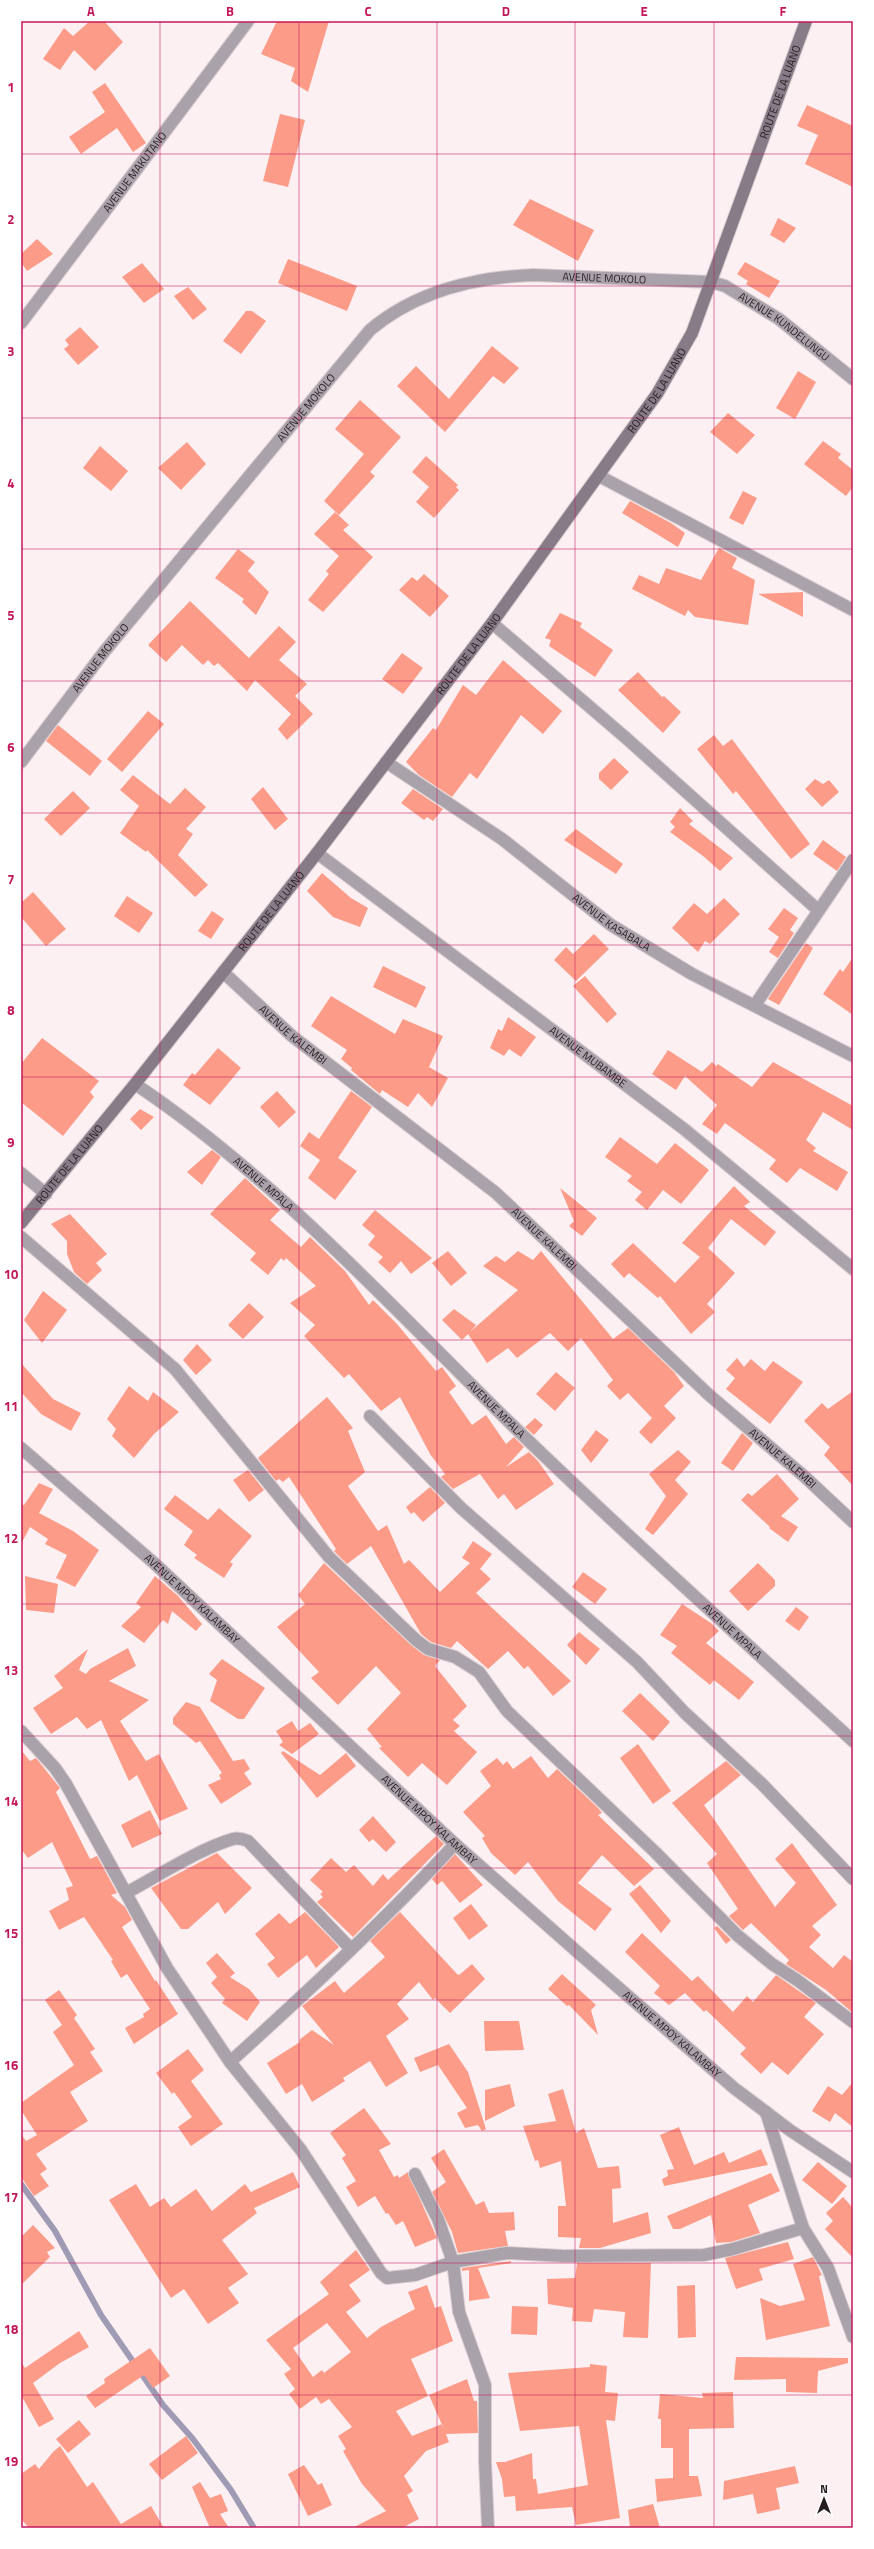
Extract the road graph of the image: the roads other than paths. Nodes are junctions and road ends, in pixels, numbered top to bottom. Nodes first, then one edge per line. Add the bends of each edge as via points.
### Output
1 (248, 21) edge
2 (806, 21) edge
3 (711, 282) junction
4 (21, 323) edge
5 (853, 379) edge
6 (599, 476) junction
7 (853, 610) edge
8 (492, 623) junction
9 (21, 762) edge
10 (386, 762) junction
11 (317, 853) junction
12 (853, 860) edge
13 (818, 910) junction
14 (222, 972) junction
15 (755, 1005) junction
16 (853, 1056) edge
17 (135, 1084) junction
18 (21, 1173) edge
19 (46, 1194) junction
20 (21, 1223) edge
21 (21, 1237) edge
22 (853, 1269) edge
23 (370, 1416) dead end
24 (21, 1448) edge
25 (853, 1522) edge
26 (21, 1731) edge
27 (853, 1740) edge
28 (454, 1844) junction
29 (853, 1879) edge
30 (126, 1893) junction
31 (351, 1949) junction
32 (853, 2022) edge
33 (230, 2062) junction
34 (766, 2112) junction
35 (853, 2172) edge
36 (415, 2174) dead end
37 (803, 2228) junction
38 (453, 2262) junction
39 (853, 2337) edge
40 (488, 2528) edge

1 - 4 street, AVENUE MAKUTANO
2 - 3 street, ROUTE DE LA LUANO
3 - 5 street, AVENUE KUNDELUNGU via 740,294 779,319
3 - 6 street, ROUTE DE LA LUANO via 692,333 676,364
3 - 9 street, AVENUE MOKOLO via 505,276 471,282 420,298 387,315 370,330 109,646
6 - 7 street
6 - 8 street, ROUTE DE LA LUANO
8 - 10 street, ROUTE DE LA LUANO
8 - 13 street via 626,738
10 - 11 street, ROUTE DE LA LUANO
10 - 15 street, AVENUE KASABALA via 502,839 611,925 692,974
11 - 14 street, ROUTE DE LA LUANO
11 - 22 street, AVENUE MUBAMBE via 684,1130
12 - 13 street
13 - 15 street
14 - 17 street, ROUTE DE LA LUANO
14 - 25 street, AVENUE KALEMBI via 292,1036 496,1193 708,1394
15 - 16 street, AVENUE KASABALA
17 - 19 street, ROUTE DE LA LUANO
17 - 27 street, AVENUE MPALA via 212,1141 289,1206 593,1503
18 - 19 street
19 - 20 street, ROUTE DE LA LUANO
21 - 32 street via 175,1369 329,1557 416,1640 428,1649 456,1657 479,1672 507,1711 656,1853 737,1935 772,1964
23 - 29 street via 461,1508 637,1662 684,1713 762,1784
24 - 28 street, AVENUE MPOY KALAMBAY via 154,1563
26 - 30 street via 66,1784
28 - 31 street via 410,1893
28 - 34 street, AVENUE MPOY KALAMBAY via 734,2088
30 - 31 street via 222,1843 241,1839 248,1841
30 - 33 street via 167,1968
31 - 33 street via 302,1998
33 - 38 street via 301,2150 380,2273 387,2278 396,2278 415,2275
34 - 35 street, AVENUE MPOY KALAMBAY
34 - 37 street
36 - 38 street via 438,2220
37 - 38 street via 704,2255 563,2256 514,2252
37 - 39 street via 828,2268
38 - 40 street via 459,2312 485,2385

